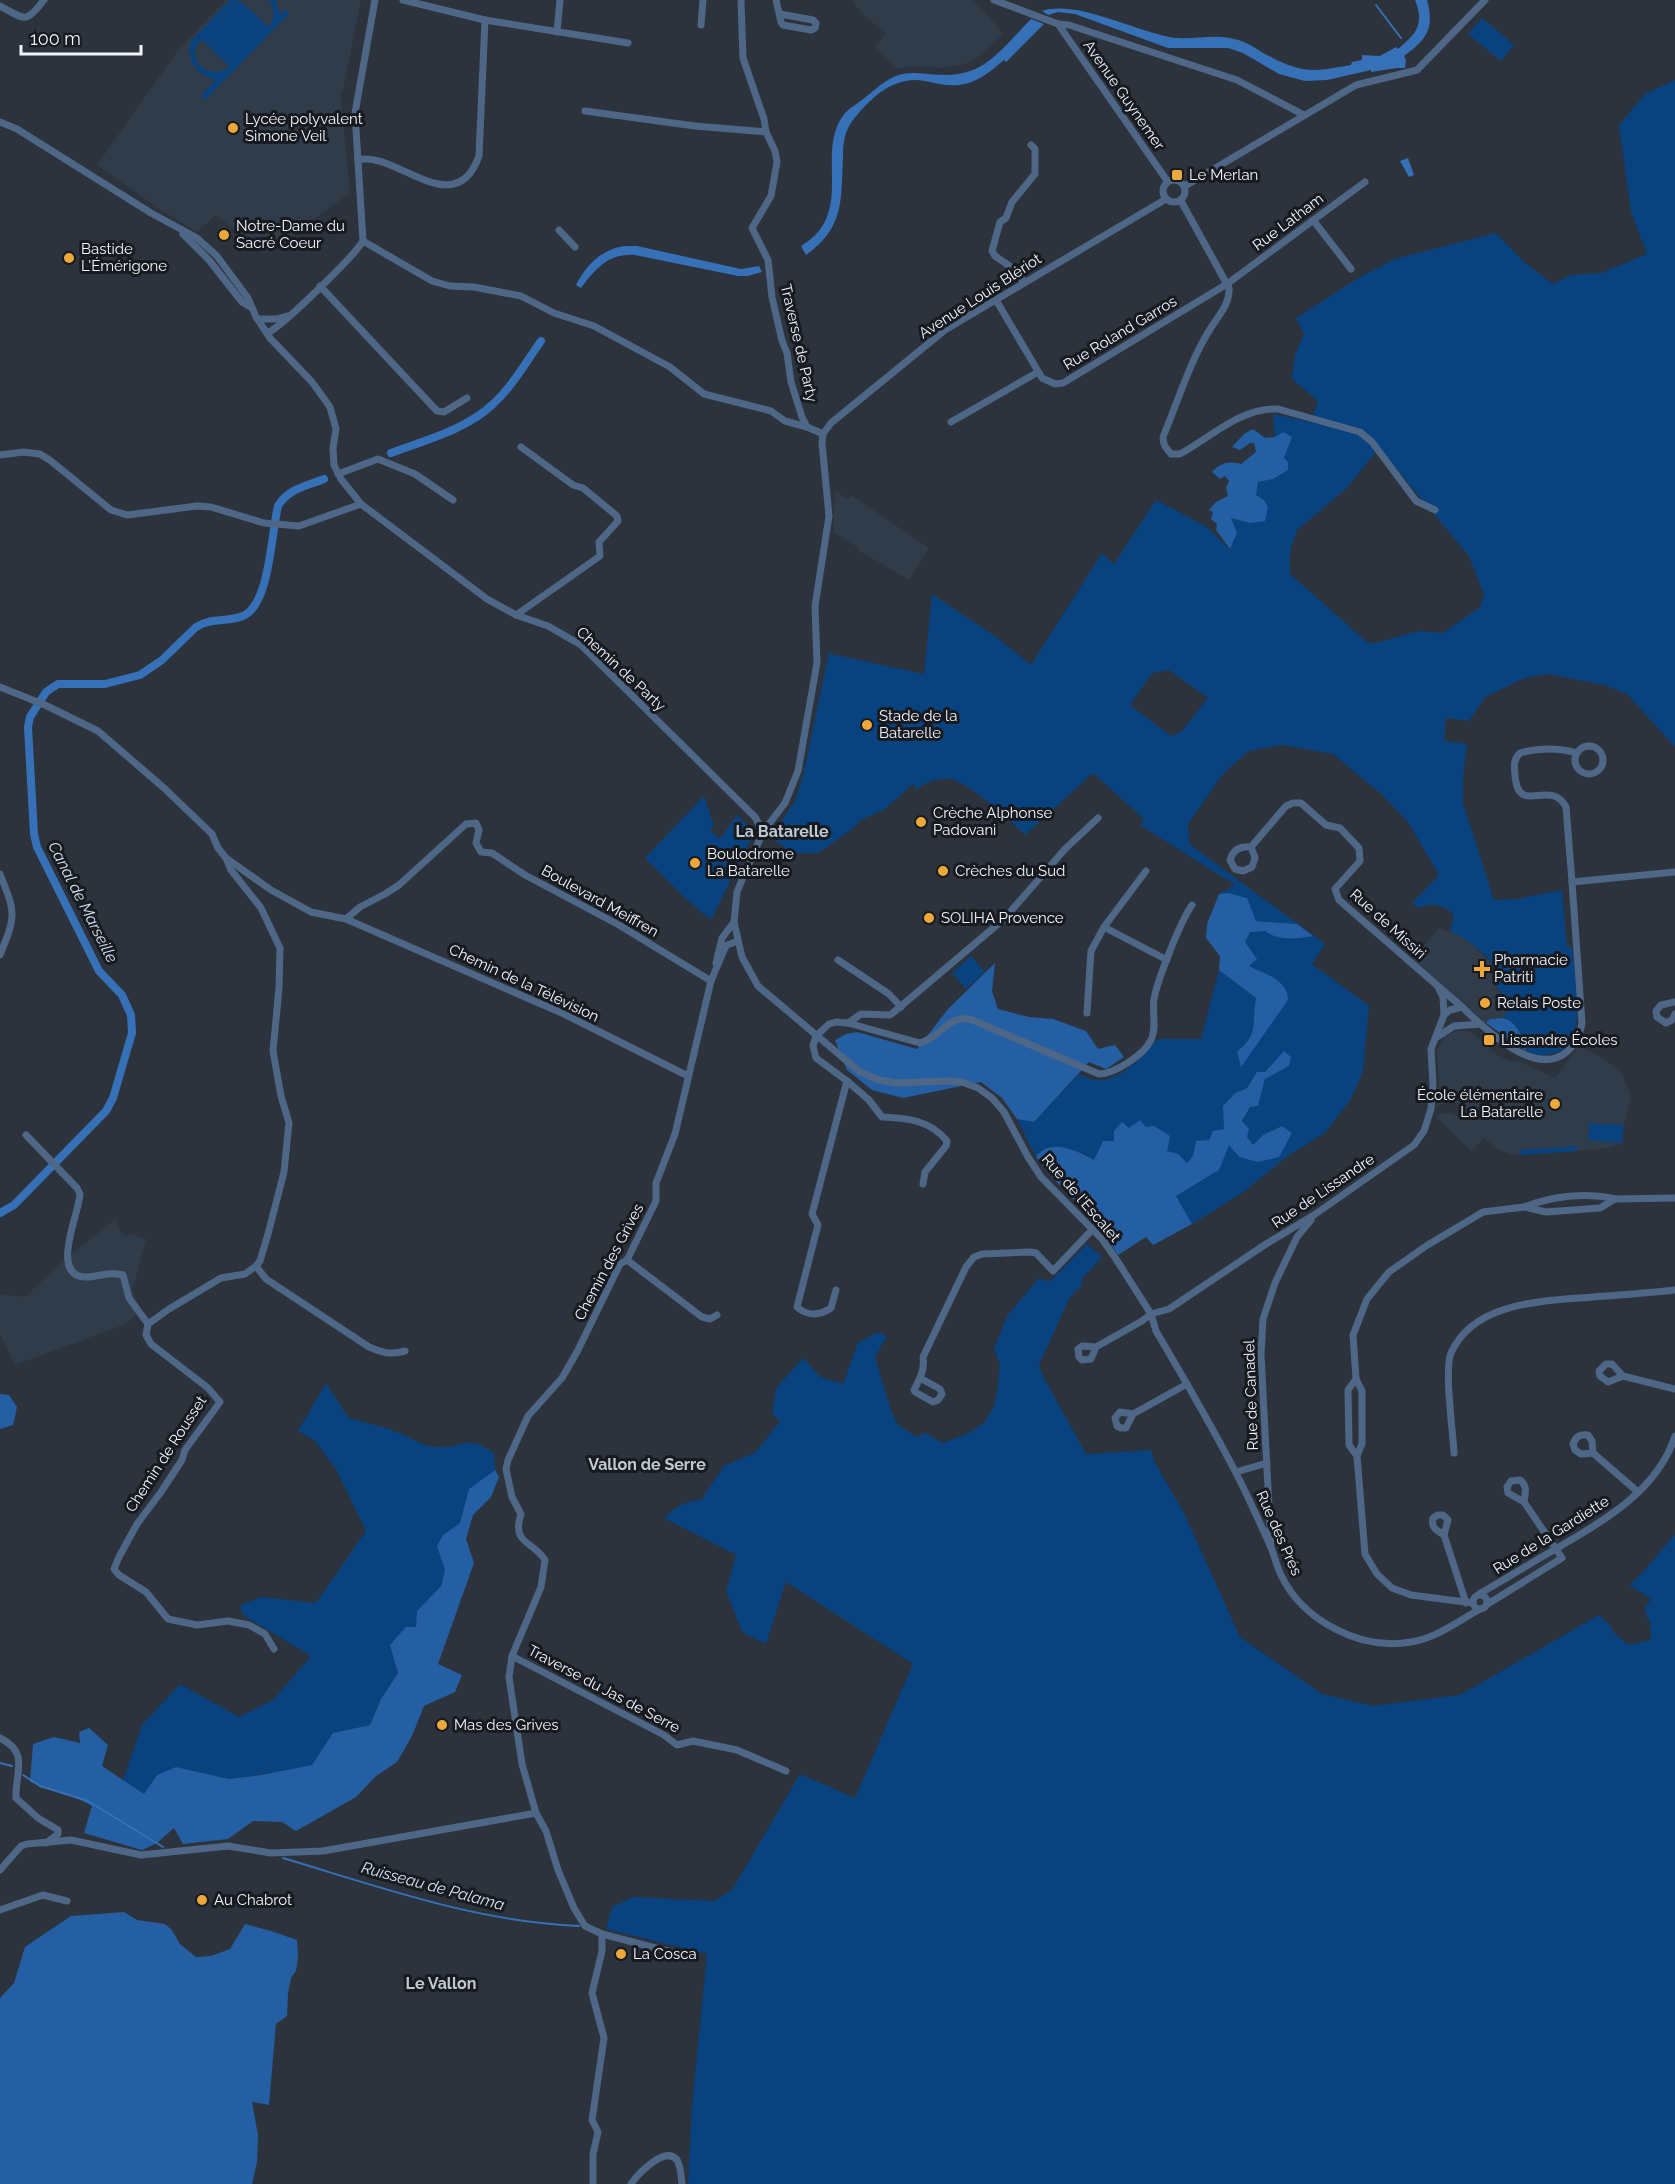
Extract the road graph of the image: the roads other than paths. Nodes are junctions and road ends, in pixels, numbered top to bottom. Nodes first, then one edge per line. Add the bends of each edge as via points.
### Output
1 (44, 0) edge
2 (375, 0) edge
3 (403, 0) edge
4 (560, 0) edge
5 (704, 0) edge
6 (741, 0) edge
7 (776, 0) edge
8 (994, 0) edge
9 (1485, 0) edge
10 (0, 6) edge
11 (780, 14) junction
12 (485, 20) junction
13 (1058, 24) junction
14 (701, 25) dead end
15 (557, 32) junction
16 (628, 43) dead end
17 (585, 111) dead end
18 (1304, 115) junction
19 (0, 122) edge
20 (766, 132) junction
21 (1031, 145) dead end
22 (358, 160) junction
23 (1168, 182) junction
24 (1365, 182) dead end
25 (1187, 185) junction
26 (1166, 199) junction
27 (1181, 201) junction
28 (1313, 220) junction
29 (558, 230) dead end
30 (363, 241) junction
31 (575, 247) dead end
32 (1351, 269) dead end
33 (1024, 282) junction
34 (1227, 284) junction
35 (320, 286) junction
36 (996, 300) junction
37 (290, 315) junction
38 (258, 319) junction
39 (267, 333) junction
40 (1038, 372) junction
41 (467, 398) dead end
42 (951, 422) dead end
43 (807, 427) junction
44 (823, 434) junction
45 (521, 447) dead end
46 (0, 455) edge
47 (339, 476) junction
48 (453, 500) dead end
49 (361, 504) junction
50 (1435, 510) dead end
51 (516, 615) junction
52 (0, 687) edge
53 (1577, 753) junction
54 (1098, 818) dead end
55 (763, 832) junction
56 (1251, 847) dead end
57 (226, 858) junction
58 (1146, 871) dead end
59 (1675, 872) edge
60 (0, 874) edge
61 (1572, 882) junction
62 (1192, 905) dead end
63 (346, 919) junction
64 (734, 922) junction
65 (1104, 927) junction
66 (738, 941) junction
67 (0, 955) edge
68 (838, 960) dead end
69 (1167, 960) junction
70 (714, 971) junction
71 (711, 981) junction
72 (1438, 987) junction
73 (1675, 1002) edge
74 (901, 1006) junction
75 (1464, 1009) junction
76 (1088, 1013) dead end
77 (1675, 1014) edge
78 (1444, 1016) junction
79 (848, 1023) junction
80 (1465, 1024) junction
81 (1481, 1024) junction
82 (1454, 1026) junction
83 (816, 1036) junction
84 (1435, 1039) junction
85 (688, 1076) junction
86 (847, 1081) junction
87 (26, 1135) dead end
88 (923, 1185) dead end
89 (1675, 1198) edge
90 (1615, 1199) junction
91 (1524, 1207) junction
92 (1314, 1215) junction
93 (1092, 1230) junction
94 (627, 1260) junction
95 (256, 1266) junction
96 (836, 1290) dead end
97 (1675, 1290) edge
98 (1151, 1314) junction
99 (717, 1315) dead end
100 (148, 1324) junction
101 (1096, 1347) dead end
102 (405, 1350) dead end
103 (1623, 1376) dead end
104 (920, 1378) dead end
105 (1356, 1379) junction
106 (1187, 1384) junction
107 (1675, 1389) edge
108 (1133, 1414) dead end
109 (1675, 1436) edge
110 (1593, 1452) dead end
111 (1454, 1453) dead end
112 (1357, 1456) junction
113 (1267, 1463) junction
114 (1236, 1472) junction
115 (1638, 1492) junction
116 (1524, 1502) dead end
117 (1444, 1534) dead end
118 (1555, 1549) junction
119 (1272, 1550) junction
120 (1479, 1594) junction
121 (1476, 1605) junction
122 (274, 1649) dead end
123 (512, 1656) junction
124 (0, 1738) edge
125 (786, 1771) dead end
126 (536, 1814) junction
127 (46, 1843) junction
128 (0, 1870) edge
129 (67, 1901) dead end
130 (0, 1910) edge
131 (602, 1934) junction
132 (675, 1953) dead end
133 (592, 2184) edge
134 (631, 2184) edge
135 (682, 2184) edge

1 - 10 street via 32,16 24,18
2 - 22 street via 356,103
3 - 12 street
4 - 15 street
5 - 14 street
6 - 20 street, Traverse de Party via 743,58
7 - 11 street
8 - 13 street
9 - 18 street via 1417,70 1356,84
11 - 11 street via 813,20 815,28 785,26
12 - 15 street
12 - 22 street via 478,156 469,174 455,183 438,184 371,159
13 - 18 street via 1237,80
13 - 23 street, Avenue Guynemer
15 - 16 street
17 - 20 street
18 - 25 street
19 - 38 street via 177,228
20 - 43 street, Traverse de Party via 777,162 771,196 752,228 768,260 791,382
21 - 33 street via 1035,149 1035,174 1000,222 992,251
22 - 30 street
23 - 25 street
23 - 26 street via 1163,191
24 - 28 street, Rue Latham
25 - 27 street
26 - 27 street
26 - 33 street, Avenue Louis Blériot
27 - 34 street
28 - 32 street
28 - 34 street, Rue Latham
29 - 31 street
30 - 35 street
30 - 43 street via 432,281 521,296 594,326 670,367 704,394 771,411 785,421
33 - 36 street, Avenue Louis Blériot
34 - 40 street, Rue Roland Garros via 1063,383 1047,382
34 - 50 street via 1230,294 1225,307 1190,366 1163,437 1171,454 1180,454 1250,413 1278,409 1360,432 1372,442 1416,501
35 - 37 street
35 - 41 street via 437,411
36 - 40 street
36 - 44 street, Avenue Louis Blériot via 945,330 831,423
37 - 38 street
37 - 39 street
38 - 39 street
39 - 47 street, Chemin de Party via 330,406 336,429 334,465
40 - 42 street
43 - 44 street
44 - 55 street via 829,516 815,606 817,663 798,771 785,803
45 - 51 street via 573,485 583,488 618,521 599,542 600,556
46 - 49 street via 40,454 111,510 127,515 197,506 278,526 299,526
47 - 48 street via 378,459 415,474
47 - 49 street, Chemin de Party
49 - 51 street, Chemin de Party via 487,599
51 - 55 street, Chemin de Party via 548,626 581,645 755,817
52 - 57 street via 104,735 212,834
53 - 53 street via 1575,764 1582,772 1591,775 1601,769 1603,755 1597,747 1587,746
53 - 61 street via 1561,749 1520,753 1514,764 1516,786 1521,794 1556,795 1566,807
54 - 74 street via 1065,849 1004,920
55 - 64 street, Chemin des Grives via 737,892
56 - 72 street, Rue de Missiri via 1293,803 1301,803 1326,825 1340,828 1361,855 1335,889 1339,900
57 - 63 street, Chemin de la Télévision via 311,912
57 - 95 street via 261,908 280,948 273,1052 289,1124 284,1172
58 - 65 street
59 - 61 street
60 - 67 street via 12,904 13,919
61 - 81 street via 1582,1023 1577,1041 1560,1055 1528,1057 1507,1046
62 - 69 street
63 - 71 street, Boulevard Meiffren via 399,885 466,824 476,823 477,847 485,854 492,853
63 - 85 street, Chemin de la Télévision via 564,1014
64 - 66 street, Chemin des Grives
64 - 70 street, Chemin des Grives via 722,938
65 - 69 street
65 - 76 street via 1091,951
66 - 70 street, Chemin des Grives via 728,945
66 - 83 street, Rue de l'Escalet via 758,986
68 - 74 street
69 - 79 street via 1154,998 1152,1039 1129,1061 1107,1074 1098,1074 960,1017 932,1040 920,1043
70 - 71 street, Chemin des Grives
71 - 85 street, Chemin des Grives
72 - 75 street, Rue de Missiri
72 - 78 street
73 - 77 street via 1661,1005 1656,1011 1657,1017 1666,1023
74 - 79 street via 890,1015 861,1014
75 - 78 street via 1450,1010
75 - 80 street via 1468,1016
75 - 81 street
78 - 82 street
78 - 84 street, Rue de Lissandre
79 - 83 street via 829,1024
80 - 81 street
80 - 82 street
82 - 84 street
83 - 86 street via 816,1058
83 - 93 street, Rue de l'Escalet via 860,1072 879,1080 954,1081 978,1088 1004,1112 1041,1177
84 - 92 street, Rue de Lissandre via 1430,1058 1431,1109 1424,1131 1414,1145
85 - 94 street, Chemin des Grives via 675,1134 656,1183 656,1201
86 - 88 street via 882,1116 923,1122 947,1141 925,1172
86 - 96 street via 812,1214 818,1225 797,1307 815,1315 825,1312 831,1308
87 - 100 street via 80,1194 67,1249 71,1268 84,1277 111,1272 123,1275 129,1298
89 - 90 street
90 - 91 street via 1599,1195 1545,1198
90 - 91 street via 1590,1209 1546,1212
91 - 105 street via 1483,1212 1389,1272 1367,1299 1353,1335
92 - 98 street, Rue de Lissandre via 1169,1309
92 - 113 street, Rue de Canadel via 1297,1237 1263,1319
93 - 98 street, Rue de l'Escalet
93 - 104 street via 1053,1271 1036,1253 974,1257 923,1357
94 - 99 street via 702,1317 710,1319
94 - 123 street, Chemin des Grives via 620,1264 562,1378 528,1416 508,1460 512,1497 521,1514 520,1537 545,1560 541,1587
95 - 100 street via 245,1274 221,1278
95 - 102 street via 266,1279 369,1347 384,1354
97 - 111 street via 1540,1301 1490,1315 1468,1329 1451,1354
98 - 101 street, Rue de Lissandre
98 - 106 street, Rue des Prés via 1156,1331
100 - 122 street, Chemin de Rousset via 146,1335 151,1344 220,1402 137,1524 114,1569 146,1592 168,1619 197,1625 228,1621 249,1625 265,1634
103 - 107 street
105 - 112 street via 1362,1390 1362,1444
105 - 112 street via 1348,1390 1349,1445
106 - 108 street
106 - 114 street, Rue des Prés
109 - 115 street, Rue de la Gardiette via 1660,1465
110 - 115 street
112 - 121 street via 1365,1554 1377,1575 1392,1588 1411,1595
113 - 114 street
113 - 119 street, Rue de Canadel
114 - 119 street, Rue des Prés
115 - 118 street, Rue de la Gardiette via 1592,1528
116 - 118 street
117 - 121 street
118 - 120 street, Rue de la Gardiette
118 - 121 street, Rue de la Gardiette via 1562,1558
119 - 121 street, Rue des Prés via 1281,1576 1308,1610 1342,1632 1367,1642 1412,1642 1442,1631 1464,1618
120 - 121 street via 1473,1599
120 - 121 street via 1486,1598
123 - 125 street, Traverse du Jas de Serre via 677,1745 693,1741 736,1750
123 - 126 street, Chemin des Grives via 509,1677 516,1731
124 - 127 street via 15,1749 19,1760 15,1795 18,1802 58,1830
126 - 127 street via 322,1851 271,1853 228,1846 141,1855 71,1840
126 - 131 street, Chemin des Grives via 581,1922
127 - 128 street via 21,1846
129 - 130 street via 43,1895
131 - 132 street
131 - 133 street via 592,1993 604,2038 592,2120 598,2132
134 - 135 street via 657,2158 667,2156 679,2162

